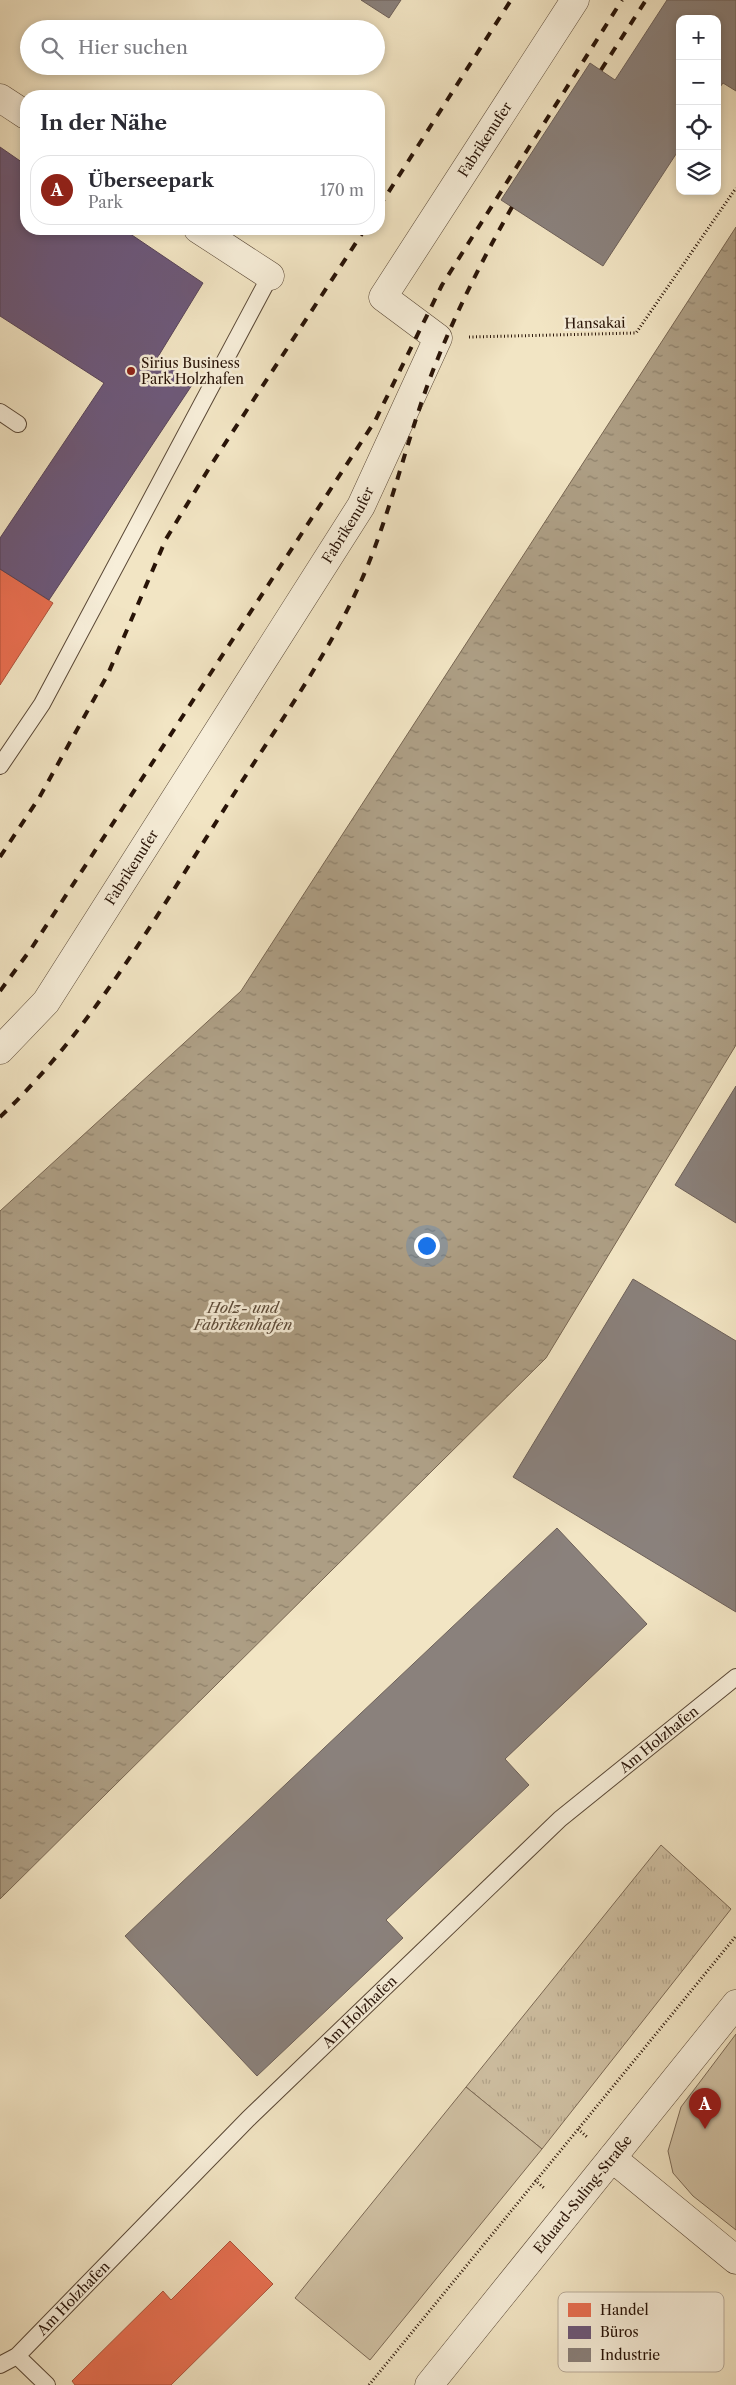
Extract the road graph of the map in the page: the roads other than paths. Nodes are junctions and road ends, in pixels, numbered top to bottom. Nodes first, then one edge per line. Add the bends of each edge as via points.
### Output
1 (575, 0) edge
2 (0, 98) edge
3 (20, 111) edge
4 (207, 235) edge
5 (270, 276) joint
6 (0, 412) edge
7 (18, 424) dead end
8 (0, 766) edge
9 (0, 1050) edge
10 (736, 1677) edge
11 (736, 2004) edge
12 (612, 2158) junction
13 (736, 2260) edge
14 (17, 2356) junction
15 (0, 2365) edge
16 (47, 2385) edge
17 (428, 2385) edge

1 - 9 street, Fabrikenufer via 383,297 438,338 361,506 46,1002
2 - 3 street
4 - 5 street
5 - 8 lane via 42,704
6 - 7 lane
10 - 14 lane, Am Holzhafen via 560,1819 248,2119
11 - 12 street, Eduard-Suling-Straße
12 - 13 street
12 - 17 street, Eduard-Suling-Straße
14 - 15 lane, Am Holzhafen
14 - 16 lane

